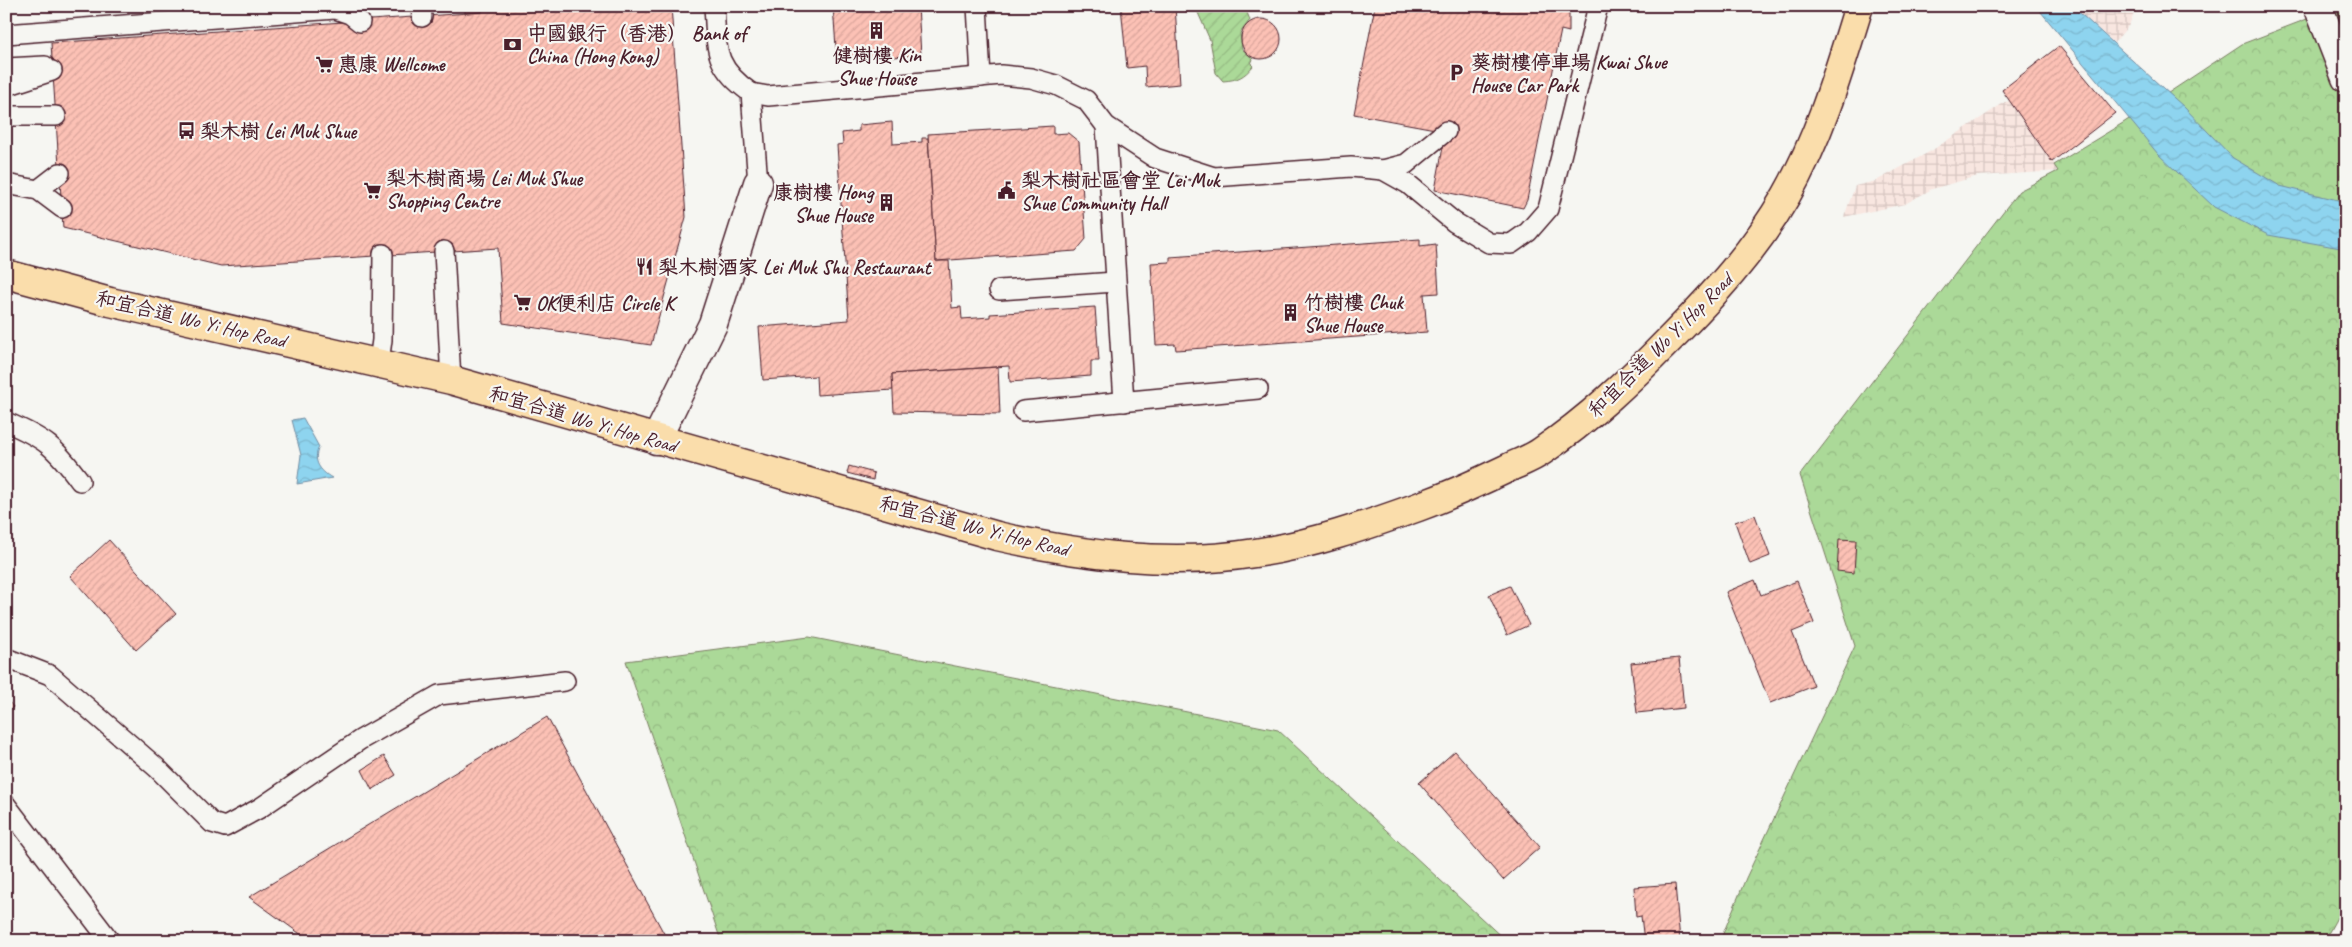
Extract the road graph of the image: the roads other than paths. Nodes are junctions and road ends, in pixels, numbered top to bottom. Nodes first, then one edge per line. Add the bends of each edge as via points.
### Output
1 (714, 6) edge
2 (977, 6) edge
3 (1598, 6) edge
4 (1859, 6) edge
5 (2318, 6) edge
6 (360, 22) dead end
7 (6, 34) edge
8 (6, 68) edge
9 (981, 77) junction
10 (2346, 78) edge
11 (6, 86) edge
12 (751, 93) junction
13 (6, 116) edge
14 (56, 116) dead end
15 (1106, 126) junction
16 (1446, 132) dead end
17 (1383, 170) junction
18 (60, 173) dead end
19 (758, 182) joint
20 (6, 184) edge
21 (38, 190) junction
22 (62, 208) dead end
23 (444, 251) dead end
24 (383, 254) dead end
25 (6, 274) edge
26 (1115, 282) junction
27 (999, 290) dead end
28 (379, 362) junction
29 (451, 380) junction
30 (1258, 390) dead end
31 (1124, 402) junction
32 (1023, 411) dead end
33 (6, 422) edge
34 (656, 440) junction
35 (80, 481) dead end
36 (6, 658) edge
37 (565, 681) dead end
38 (6, 804) edge
39 (110, 941) edge

1 - 12 lane via 717,54 738,84
2 - 9 lane
3 - 17 lane via 1548,209 1528,232 1511,244 1488,243 1454,222 1408,184
4 - 34 main road, 和宜合道 Wo Yi Hop Road via 1823,121 1786,196 1745,259 1692,318 1591,415 1539,454 1440,499 1304,544 1253,554 1193,558 1109,556 997,536
5 - 10 street
6 - 7 lane via 350,14 335,10
8 - 11 lane via 52,68
9 - 12 lane via 768,96
9 - 15 lane via 1031,78 1056,85 1086,100
12 - 19 lane
13 - 14 lane
15 - 17 lane via 1154,158 1214,177 1351,167
15 - 26 lane
16 - 17 lane via 1406,164
18 - 21 lane
19 - 34 street via 713,324
20 - 21 lane
21 - 22 lane
23 - 29 lane
24 - 28 lane
25 - 28 main road, 和宜合道 Wo Yi Hop Road via 110,302
26 - 27 lane
26 - 31 lane
28 - 29 main road, 和宜合道 Wo Yi Hop Road
29 - 34 main road, 和宜合道 Wo Yi Hop Road
30 - 31 lane
31 - 32 lane
33 - 35 lane via 37,435 53,447
36 - 37 lane via 50,675 157,768 212,824 225,827 260,808 360,740 439,695
38 - 39 lane

